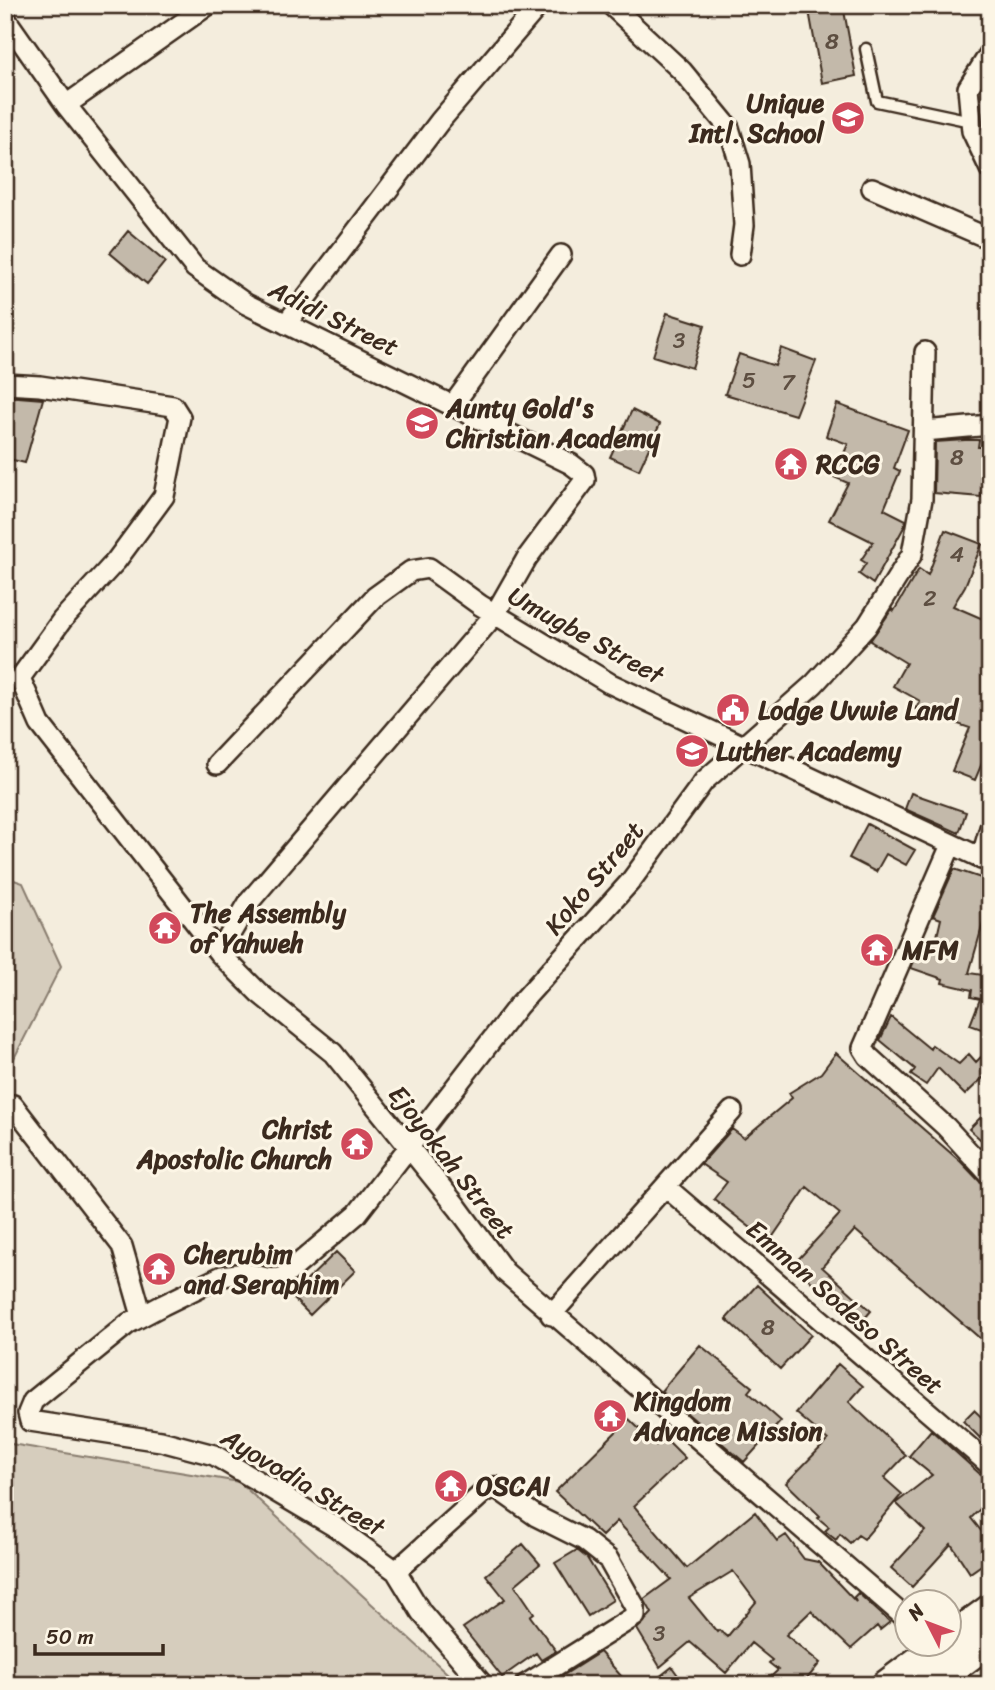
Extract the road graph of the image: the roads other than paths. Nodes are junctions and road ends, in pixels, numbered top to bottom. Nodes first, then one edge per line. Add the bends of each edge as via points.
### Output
1 (208, 5) edge
2 (539, 5) edge
3 (611, 5) edge
4 (5, 18) edge
5 (866, 49) dead end
6 (990, 53) edge
7 (66, 105) junction
8 (971, 121) junction
9 (990, 169) edge
10 (872, 188) dead end
11 (990, 239) edge
12 (561, 255) dead end
13 (740, 256) dead end
14 (286, 324) junction
15 (925, 352) dead end
16 (5, 384) edge
17 (453, 405) junction
18 (990, 425) edge
19 (924, 431) junction
20 (495, 614) junction
21 (744, 745) junction
22 (217, 764) dead end
23 (990, 828) edge
24 (951, 845) junction
25 (985, 860) edge
26 (219, 953) junction
27 (13, 1105) dead end
28 (732, 1111) dead end
29 (409, 1148) junction
30 (990, 1175) edge
31 (667, 1188) junction
32 (551, 1315) junction
33 (142, 1316) junction
34 (990, 1465) edge
35 (396, 1571) junction
36 (894, 1608) edge
37 (990, 1609) edge
38 (964, 1628) edge
39 (990, 1641) edge
40 (922, 1658) edge
41 (934, 1684) edge
42 (483, 1685) edge
43 (525, 1685) edge
44 (886, 1685) edge

1 - 7 street
2 - 14 street via 440,121
3 - 13 street via 682,71 729,128 740,164 744,225
4 - 7 street, Adidi Street
5 - 8 lane via 877,101
6 - 8 street via 968,88
7 - 14 street, Adidi Street via 195,268 246,304
8 - 9 street
10 - 11 street
12 - 17 street
14 - 17 street, Adidi Street
15 - 19 street, Koko Street
16 - 26 street, Ejoyokah Street via 173,406 180,418 164,496 20,678 40,724
17 - 20 street, Adidi Street via 584,474 585,480 527,558
18 - 19 street
19 - 21 street, Koko Street via 922,499 912,554 867,626 814,684
20 - 21 street, Umugbe Street via 610,683
20 - 22 street, Umugbe Street via 429,568 411,570 375,597
20 - 26 street via 249,902
21 - 24 street, Umugbe Street
21 - 29 street, Koko Street via 704,781 631,882 518,1006
23 - 25 street
24 - 25 street, Umugbe Street
24 - 30 street via 863,1048
26 - 29 street, Ejoyokah Street via 259,993 333,1053
27 - 33 street via 122,1246
28 - 31 street
29 - 32 street, Ejoyokah Street via 505,1272
29 - 33 street, Koko Street via 357,1214 283,1277 222,1276
31 - 32 street
31 - 34 street, Emman Sodeso Street
32 - 36 street, Ejoyokah Street
33 - 35 street, Ayovodia Street via 33,1401 30,1421 137,1437 214,1455 337,1528
35 - 42 street, Ayovodia Street via 421,1612
35 - 43 street via 495,1487 608,1559 635,1616
37 - 38 main road
39 - 41 main road
40 - 44 main road

